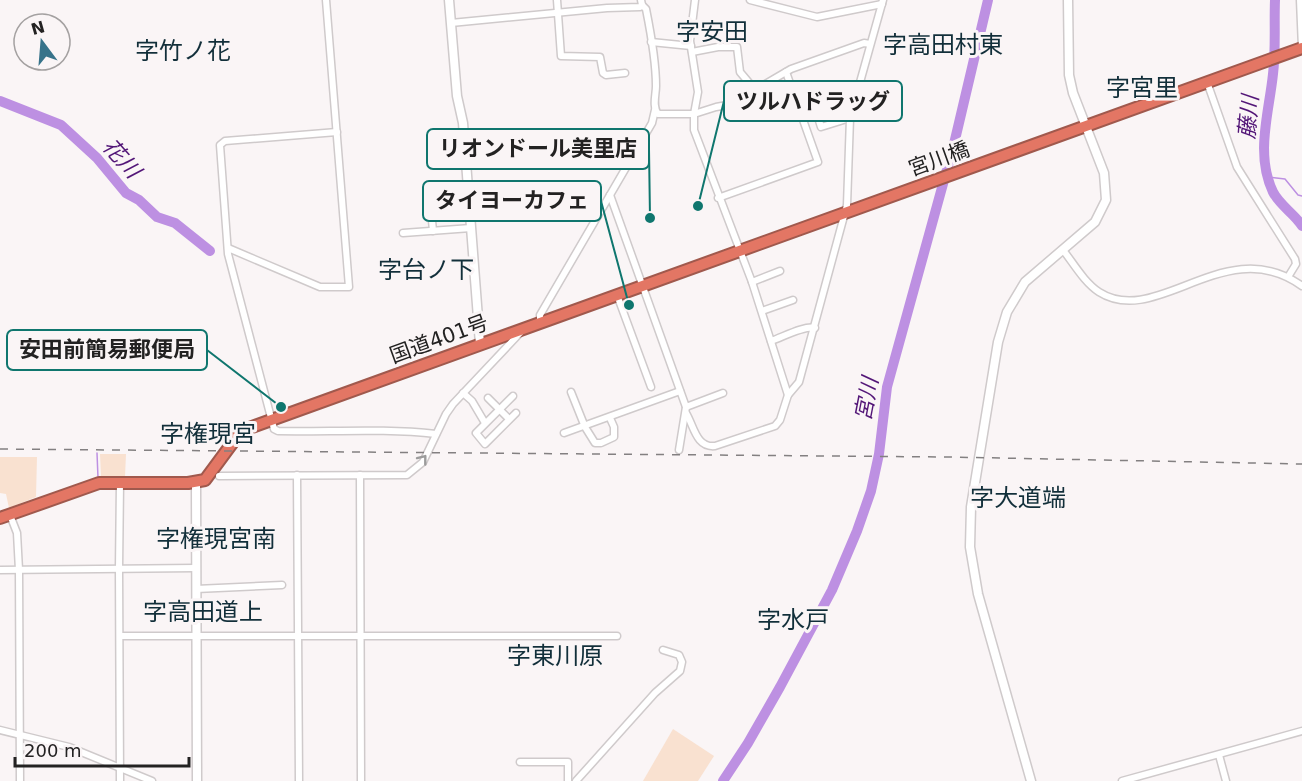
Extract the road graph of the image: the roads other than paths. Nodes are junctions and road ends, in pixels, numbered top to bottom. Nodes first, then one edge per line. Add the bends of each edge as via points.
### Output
1 (326, 0) edge
2 (449, 0) edge
3 (557, 0) edge
4 (695, 0) edge
5 (750, 0) edge
6 (1068, 0) edge
7 (1300, 0) edge
8 (882, 2) edge
9 (641, 3) edge
10 (558, 13) junction
11 (451, 23) junction
12 (651, 42) junction
13 (870, 44) junction
14 (1301, 48) edge
15 (692, 49) junction
16 (786, 72) junction
17 (625, 74) dead end
18 (1207, 82) junction
19 (756, 91) junction
20 (855, 99) junction
21 (656, 110) junction
22 (694, 114) junction
23 (850, 118) junction
24 (1087, 126) junction
25 (337, 132) junction
26 (906, 191) joint
27 (610, 195) junction
28 (718, 198) junction
29 (430, 199) dead end
30 (845, 213) junction
31 (471, 228) junction
32 (433, 231) junction
33 (403, 233) dead end
34 (228, 248) junction
35 (739, 250) junction
36 (1063, 250) junction
37 (780, 271) dead end
38 (1288, 277) junction
39 (752, 282) junction
40 (643, 285) junction
41 (1302, 286) edge
42 (617, 295) junction
43 (793, 300) dead end
44 (762, 311) junction
45 (540, 322) junction
46 (814, 328) junction
47 (520, 330) junction
48 (771, 341) junction
49 (480, 344) junction
50 (651, 387) dead end
51 (680, 391) junction
52 (571, 392) dead end
53 (463, 393) junction
54 (723, 393) dead end
55 (788, 395) junction
56 (513, 396) dead end
57 (488, 398) dead end
58 (500, 409) junction
59 (686, 410) junction
60 (516, 413) dead end
61 (610, 418) junction
62 (509, 419) junction
63 (272, 421) junction
64 (486, 423) junction
65 (585, 427) junction
66 (564, 433) dead end
67 (436, 434) junction
68 (678, 450) dead end
69 (297, 475) junction
70 (360, 475) junction
71 (219, 476) dead end
72 (196, 482) junction
73 (120, 483) junction
74 (5, 516) edge
75 (196, 568) junction
76 (119, 569) junction
77 (0, 570) edge
78 (19, 570) junction
79 (282, 585) dead end
80 (196, 589) junction
81 (298, 635) junction
82 (360, 635) junction
83 (121, 636) junction
84 (196, 636) junction
85 (617, 636) dead end
86 (663, 650) dead end
87 (0, 730) edge
88 (1302, 731) edge
89 (20, 735) junction
90 (1219, 755) junction
91 (520, 762) dead end
92 (120, 768) junction
93 (20, 781) edge
94 (120, 781) edge
95 (152, 781) edge
96 (197, 781) edge
97 (299, 781) edge
98 (361, 781) edge
99 (568, 781) edge
100 (576, 781) edge
101 (1031, 781) edge
102 (1122, 781) edge
103 (1226, 781) edge

1 - 25 street
2 - 11 street
3 - 10 street
4 - 15 street
5 - 8 street via 817,17
6 - 24 street via 1070,75
7 - 14 street
8 - 13 street
9 - 10 street via 640,7
9 - 12 street via 646,9
10 - 11 street
10 - 17 street via 561,56 600,57 603,73
11 - 31 street
12 - 15 street
12 - 21 street
13 - 16 street
13 - 20 street
14 - 18 highway
15 - 19 street via 737,47 740,72
15 - 22 street via 698,92
16 - 19 street
16 - 28 street via 818,162
18 - 24 highway
18 - 38 street via 1237,167 1295,259
19 - 22 street via 744,102
20 - 23 street
20 - 23 street via 813,112 821,127
21 - 22 street via 658,114
21 - 27 street
22 - 28 street via 694,130
23 - 30 street
24 - 26 highway, 宮川橋
24 - 36 street via 1104,173 1106,200 1095,222
25 - 34 street via 222,142
25 - 34 street via 349,287 320,287
26 - 30 highway, 国道401号
27 - 40 street
27 - 45 street via 540,315
28 - 35 street
29 - 32 street
30 - 35 highway, 国道401号
30 - 46 street
31 - 32 street
31 - 49 street
32 - 33 street
34 - 63 street
35 - 39 street
35 - 40 highway, 国道401号
36 - 38 street via 1092,287 1120,300 1142,299 1240,268
36 - 101 street via 1025,282 1007,312 998,342 971,507 970,547 978,594
37 - 39 street
38 - 41 street
39 - 44 street
40 - 42 highway, 国道401号
40 - 51 street
42 - 45 highway, 国道401号
42 - 50 street
43 - 44 street
44 - 48 street
45 - 47 highway, 国道401号
46 - 48 street via 801,328
46 - 55 street via 799,382
47 - 49 highway, 国道401号
47 - 53 street
48 - 55 street
49 - 63 highway, 国道401号
51 - 59 street
51 - 61 street
52 - 65 street
53 - 64 street
53 - 67 street
54 - 59 street
55 - 59 street via 775,426 715,446 699,441
56 - 58 street
57 - 58 street
58 - 62 street
58 - 64 street
59 - 68 street
60 - 62 street
61 - 65 street
61 - 65 street via 615,435 608,441 596,443
62 - 64 street via 485,444 476,433
63 - 67 street via 278,431
63 - 72 highway, 国道401号 via 244,431 205,480
65 - 66 street
70 -> 67 street via 408,475 423,462
69 - 70 street
69 - 71 street
69 - 81 street
70 - 82 street
72 - 73 highway
72 - 75 street
73 - 74 highway via 99,483
73 - 76 street
74 - 78 street via 17,533
75 - 76 street
75 - 80 street
76 - 78 street
76 - 83 street
77 - 78 street
78 - 89 street
79 - 80 street
80 - 84 street
81 - 82 street
81 - 84 street
81 - 97 street
82 - 85 street
82 - 98 street
83 - 84 street
83 - 92 street
84 - 96 street
86 - 100 street via 679,655 680,671 655,693
87 - 89 street
88 - 90 street
89 - 92 street via 69,747
89 - 93 street
90 - 102 street
90 - 103 street
91 - 99 street via 568,762
92 - 94 street
92 - 95 street

